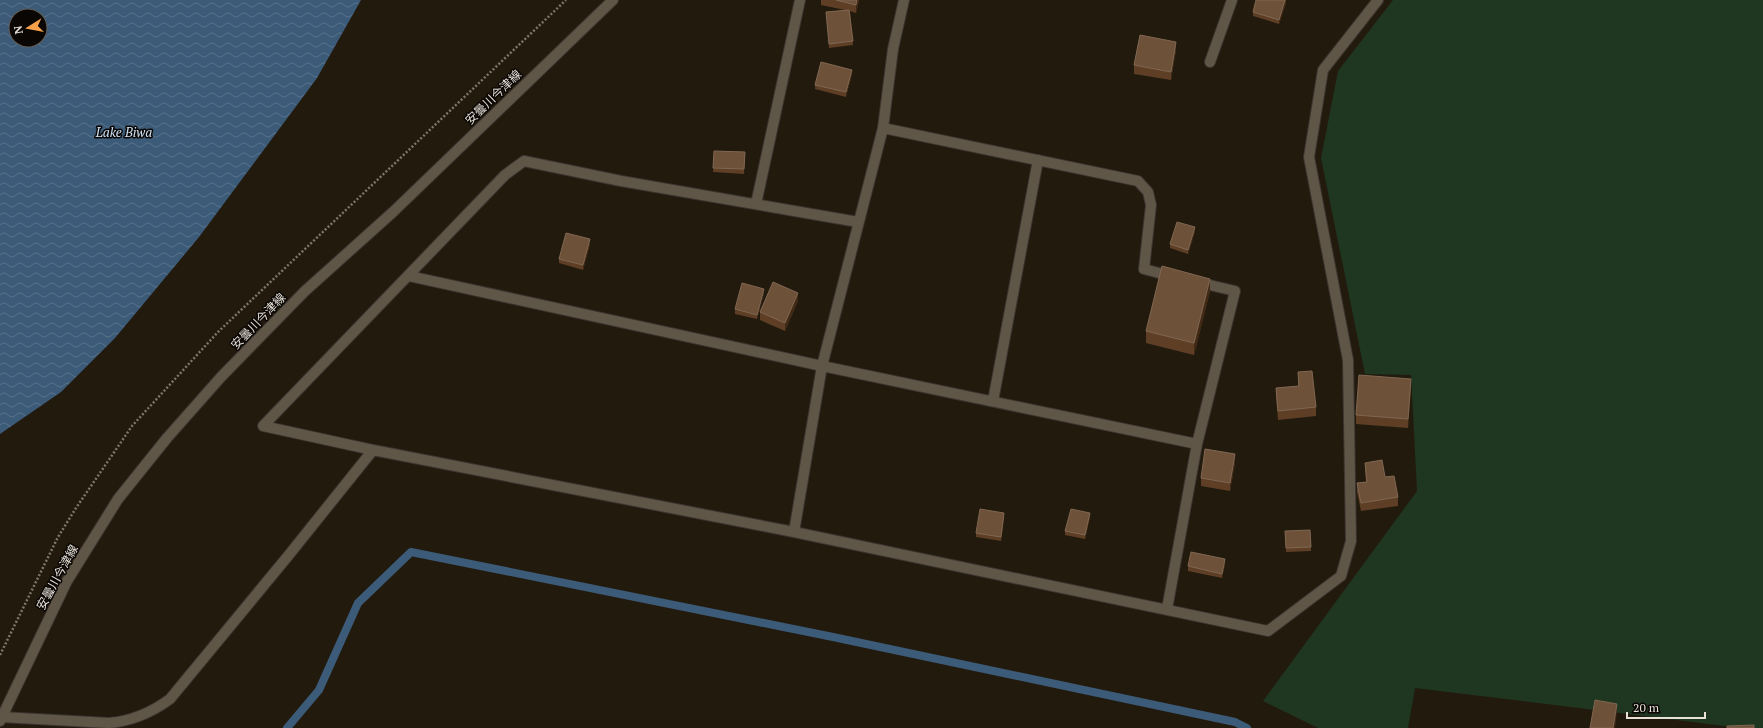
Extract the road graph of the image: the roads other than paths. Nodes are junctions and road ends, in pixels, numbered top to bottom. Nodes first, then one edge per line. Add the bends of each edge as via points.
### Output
1 (613, 0) edge
2 (800, 0) edge
3 (904, 0) edge
4 (1232, 0) edge
5 (1378, 0) edge
6 (1210, 62) dead end
7 (883, 128) junction
8 (1038, 160) junction
9 (756, 204) junction
10 (858, 222) junction
11 (409, 276) junction
12 (822, 366) junction
13 (993, 401) junction
14 (1197, 444) junction
15 (373, 450) junction
16 (794, 532) junction
17 (1167, 609) junction
18 (1, 719) edge

1 - 18 street, 安曇川今津線 via 393,212 305,291 221,377 167,438 118,499 68,581
2 - 9 street
3 - 7 street via 893,49
4 - 6 street
5 - 17 street via 1323,70 1309,157 1348,360 1351,541 1341,576 1268,631
7 - 8 street
7 - 10 street
8 - 13 street
8 - 14 street via 1138,181 1148,192 1151,206 1144,269 1234,291
9 - 10 street
9 - 11 street via 524,161 505,175
10 - 12 street
11 - 12 street
11 - 15 street via 263,426
12 - 13 street
12 - 16 street
13 - 14 street
14 - 17 street
15 - 16 street
15 - 18 street via 170,699 158,708 144,716 124,722
16 - 17 street

